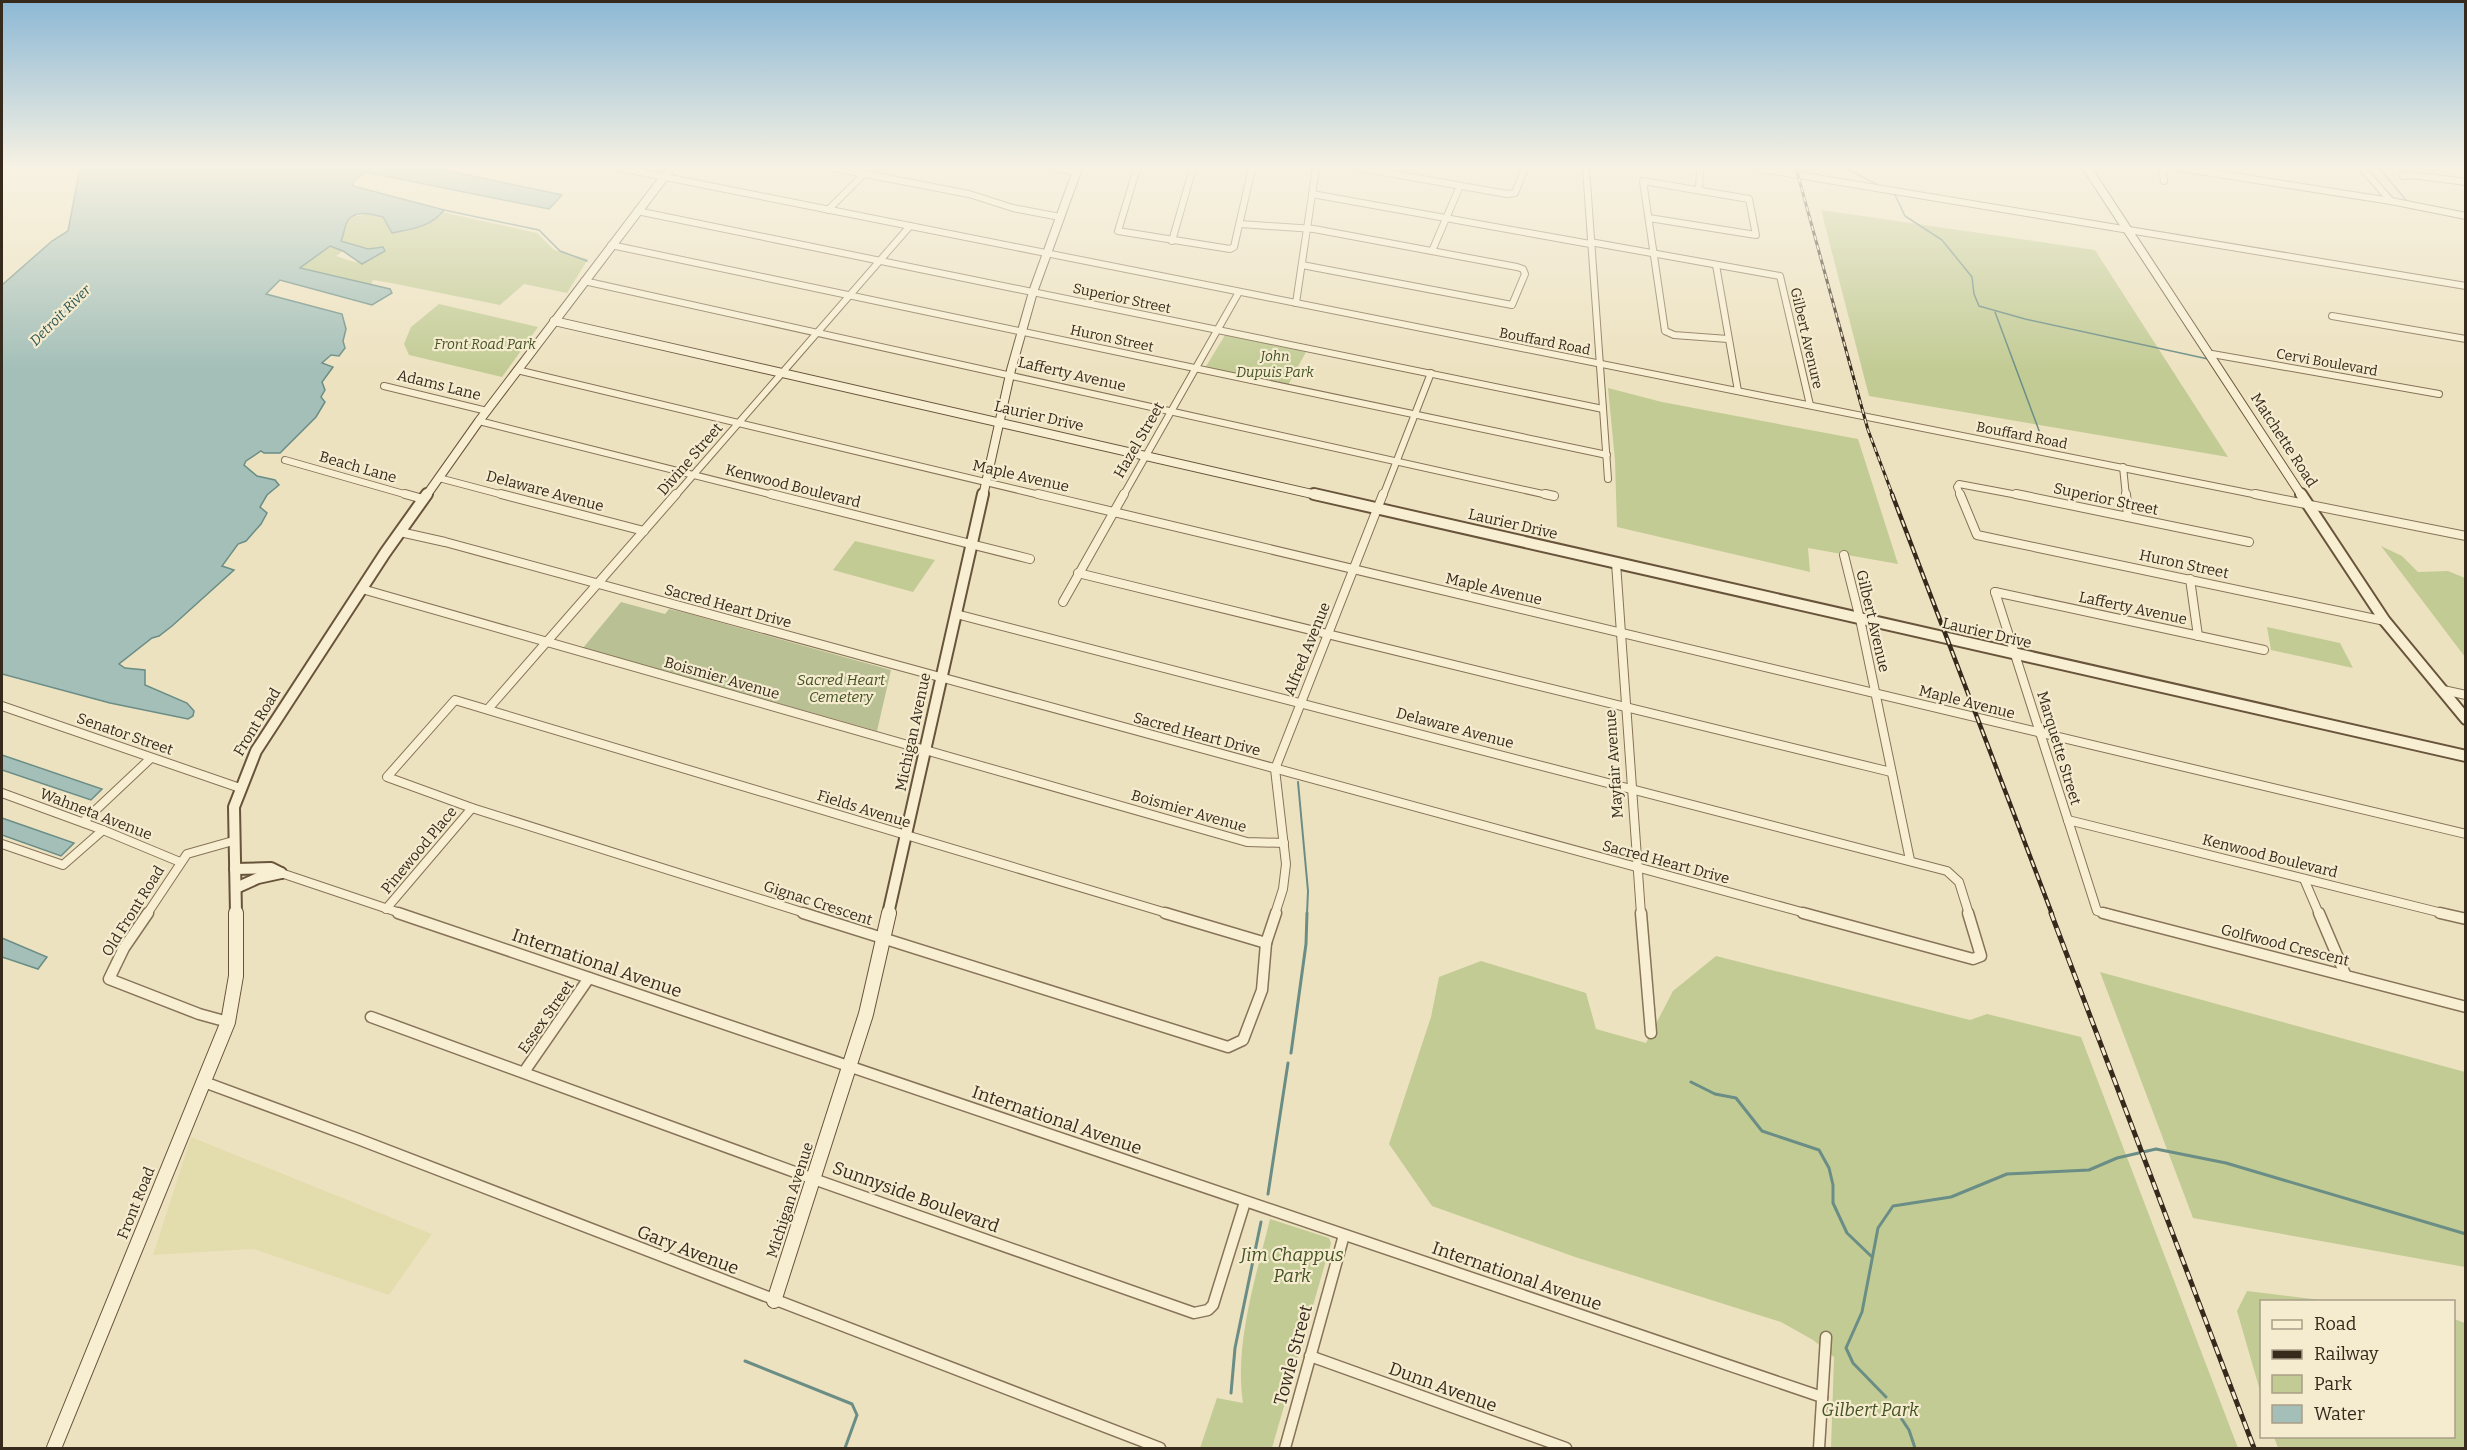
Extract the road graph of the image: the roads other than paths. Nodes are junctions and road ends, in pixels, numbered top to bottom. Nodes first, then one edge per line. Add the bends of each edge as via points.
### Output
1 (619, 236) edge
2 (758, 236) edge
3 (902, 236) edge
4 (958, 236) edge
5 (1054, 236) edge
6 (1144, 236) edge
7 (1174, 236) edge
8 (1237, 236) edge
9 (1306, 236) edge
10 (1345, 236) edge
11 (1439, 236) edge
12 (1550, 236) edge
13 (1590, 236) edge
14 (1651, 236) edge
15 (2133, 236) edge
16 (2163, 236) edge
17 (1173, 241) junction
18 (1590, 243) junction
19 (611, 245) junction
20 (1432, 251) junction
21 (1048, 254) junction
22 (1654, 254) junction
23 (881, 260) junction
24 (1302, 265) junction
25 (1716, 265) junction
26 (584, 281) junction
27 (2466, 286) edge
28 (1033, 292) junction
29 (1239, 292) junction
30 (850, 295) junction
31 (1296, 303) junction
32 (2332, 316) dead end
33 (554, 321) junction
34 (1219, 330) junction
35 (1022, 331) junction
36 (818, 332) junction
37 (1728, 339) junction
38 (2466, 339) edge
39 (2212, 354) junction
40 (1599, 364) junction
41 (1196, 368) junction
42 (517, 370) junction
43 (783, 373) junction
44 (1010, 374) junction
45 (1431, 374) junction
46 (384, 386) dead end
47 (1738, 391) junction
48 (2439, 394) dead end
49 (1810, 405) junction
50 (1603, 408) junction
51 (1172, 410) junction
52 (487, 411) junction
53 (1416, 415) junction
54 (479, 421) junction
55 (999, 422) junction
56 (739, 423) junction
57 (1607, 454) junction
58 (1146, 456) junction
59 (285, 460) dead end
60 (1397, 460) junction
61 (2123, 467) junction
62 (694, 474) junction
63 (439, 478) junction
64 (1608, 479) dead end
65 (986, 482) junction
66 (1554, 496) dead end
67 (423, 499) junction
68 (2310, 505) junction
69 (1377, 509) junction
70 (1114, 512) junction
71 (2128, 517) junction
72 (644, 531) junction
73 (400, 532) junction
74 (1977, 535) joint
75 (2466, 536) edge
76 (2248, 542) dead end
77 (971, 546) junction
78 (1844, 555) dead end
79 (1030, 559) dead end
80 (1616, 563) junction
81 (1352, 570) junction
82 (1078, 573) junction
83 (2190, 579) junction
84 (599, 585) junction
85 (362, 589) junction
86 (1995, 592) joint
87 (1063, 602) dead end
88 (956, 614) junction
89 (1860, 619) junction
90 (2385, 621) junction
91 (1620, 632) junction
92 (1328, 635) junction
93 (2198, 636) junction
94 (548, 642) junction
95 (2264, 650) dead end
96 (2016, 655) junction
97 (941, 678) junction
98 (2441, 690) junction
99 (1875, 694) junction
100 (2466, 695) edge
101 (455, 700) joint
102 (1301, 702) junction
103 (2, 706) edge
104 (1624, 708) junction
105 (488, 709) junction
106 (2466, 719) edge
107 (2040, 734) junction
108 (926, 749) junction
109 (2466, 756) edge
110 (151, 758) junction
111 (1275, 769) junction
112 (1891, 772) junction
113 (240, 788) junction
114 (1631, 788) junction
115 (2, 793) edge
116 (472, 808) junction
117 (2068, 820) junction
118 (83, 822) junction
119 (103, 830) junction
120 (2466, 834) edge
121 (907, 836) junction
122 (233, 838) junction
123 (1284, 843) junction
124 (2, 844) edge
125 (1910, 860) junction
126 (180, 862) junction
127 (1636, 868) junction
128 (235, 869) junction
129 (281, 873) junction
130 (2304, 879) junction
131 (236, 888) junction
132 (386, 909) junction
133 (2097, 911) joint
134 (2466, 919) edge
135 (883, 938) junction
136 (1266, 944) junction
137 (1982, 952) joint
138 (2345, 974) junction
139 (589, 978) junction
140 (2466, 1006) edge
141 (371, 1017) dead end
142 (228, 1022) junction
143 (1651, 1034) dead end
144 (850, 1065) junction
145 (524, 1072) junction
146 (204, 1082) junction
147 (815, 1177) junction
148 (1245, 1202) junction
149 (1344, 1235) junction
150 (774, 1301) junction
151 (1826, 1337) dead end
152 (1310, 1356) junction
153 (1822, 1397) junction
154 (54, 1449) edge
155 (1160, 1449) edge
156 (1285, 1449) edge
157 (1566, 1449) edge
158 (1819, 1449) edge

1 - 19 street, Front Road
2 - 23 street, Superior Street
3 - 23 street, Divine Street
4 - 21 street, Bouffard Road
5 - 21 street, Michigan Avenue
6 - 17 street
7 - 17 street
8 - 17 street via 1234,248 1230,249
9 - 24 street
10 - 20 street
11 - 20 street
12 - 18 street
13 - 18 street
14 - 22 street
15 - 39 street, Matchette Road
16 - 27 street
18 - 22 street
18 - 40 street
19 - 26 street, Front Road
19 - 30 street, Huron Street
20 - 24 street via 1523,269 1525,274 1512,305
21 - 28 street, Michigan Avenue
21 - 29 street, Bouffard Road
22 - 25 street
22 - 37 street via 1666,333
23 - 28 street, Superior Street
23 - 30 street, Divine Street
24 - 31 street
25 - 37 street
25 - 49 street, Gilbert Avenure via 1780,276
26 - 33 street, Front Road
26 - 36 street, Lafferty Avenue
28 - 34 street, Superior Street
28 - 35 street, Michigan Avenue
29 - 31 street, Bouffard Road
29 - 34 street, Hazel Street
30 - 35 street, Huron Street
30 - 36 street, Divine Street
31 - 40 street, Bouffard Road
32 - 38 street
33 - 42 street, Front Road
33 - 43 street, Laurier Drive
34 - 41 street, Hazel Street
34 - 45 street, Superior Street
35 - 41 street, Huron Street
35 - 44 street, Michigan Avenue
36 - 43 street, Divine Street
36 - 44 street, Lafferty Avenue
37 - 47 street
39 - 48 street, Cervi Boulevard
39 - 68 street, Matchette Road
40 - 47 street, Bouffard Road
40 - 50 street
41 - 51 street, Hazel Street
41 - 53 street, Huron Street
42 - 52 street, Front Road
42 - 56 street, Maple Avenue
43 - 55 street, Laurier Drive
43 - 56 street, Divine Street
44 - 51 street, Lafferty Avenue
44 - 55 street, Michigan Avenue
45 - 50 street, Superior Street
45 - 53 street, Alfred Avenue
46 - 52 street, Adams Lane
47 - 49 street, Bouffard Road
49 - 61 street, Bouffard Road
50 - 57 street
51 - 58 street, Hazel Street
51 - 60 street, Lafferty Avenue
52 - 54 street, Front Road
53 - 57 street, Huron Street
53 - 60 street, Alfred Avenue
54 - 62 street, Kenwood Boulevard
54 - 63 street, Front Road
55 - 58 street, Laurier Drive
55 - 65 street, Michigan Avenue
56 - 62 street, Divine Street
56 - 65 street, Maple Avenue
57 - 64 street
58 - 69 street, Laurier Drive
58 - 70 street, Hazel Street
59 - 67 street, Beach Lane
60 - 66 street, Lafferty Avenue
60 - 69 street, Alfred Avenue
61 - 68 street, Bouffard Road
61 - 71 street
62 - 72 street, Divine Street
62 - 77 street, Kenwood Boulevard
63 - 67 street, Front Road
63 - 72 street, Delaware Avenue
65 - 70 street, Maple Avenue
65 - 77 street, Michigan Avenue
67 - 73 street, Front Road
68 - 75 street, Bouffard Road
68 - 90 street, Matchette Road
69 - 80 street, Laurier Drive
69 - 81 street, Alfred Avenue
70 - 81 street, Maple Avenue
70 - 82 street, Hazel Street
71 - 74 street, Superior Street via 1959,484
71 - 76 street, Superior Street
72 - 84 street, Divine Street
73 - 84 street, Sacred Heart Drive
73 - 85 street, Front Road
74 - 83 street, Huron Street
77 - 79 street, Kenwood Boulevard
77 - 88 street, Michigan Avenue
78 - 89 street, Gilbert Avenue
80 - 89 street, Laurier Drive
80 - 91 street, Mayfair Avenue
81 - 91 street, Maple Avenue
81 - 92 street, Alfred Avenue
82 - 87 street, Hazel Street
82 - 92 street
83 - 90 street, Huron Street
83 - 93 street
84 - 94 street, Divine Street
84 - 97 street, Sacred Heart Drive
85 - 94 street, Boismier Avenue
85 - 113 street, Front Road via 264,737
86 - 93 street, Lafferty Avenue
86 - 96 street, Marquette Street
88 - 97 street, Michigan Avenue
88 - 102 street, Delaware Avenue
89 - 96 street, Laurier Drive
89 - 99 street, Gilbert Avenue
90 - 98 street, Matchette Road
91 - 99 street, Maple Avenue
91 - 104 street, Mayfair Avenue
92 - 102 street, Alfred Avenue
92 - 104 street
93 - 95 street, Lafferty Avenue
94 - 105 street, Divine Street
94 - 108 street, Boismier Avenue
96 - 107 street, Marquette Street
96 - 109 street, Laurier Drive
97 - 108 street, Michigan Avenue
97 - 111 street, Sacred Heart Drive
98 - 100 street
98 - 106 street, Matchette Road
99 - 107 street, Maple Avenue
99 - 112 street, Gilbert Avenue
101 - 105 street, Fields Avenue
101 - 116 street, Gignac Crescent via 387,777
102 - 111 street, Alfred Avenue
102 - 114 street, Delaware Avenue
103 - 110 street, Senator Street
104 - 112 street
104 - 114 street, Mayfair Avenue
105 - 121 street, Fields Avenue
107 - 117 street, Marquette Street
107 - 120 street, Maple Avenue
108 - 121 street, Michigan Avenue
108 - 123 street, Boismier Avenue via 1247,842
110 - 113 street, Senator Street
110 - 118 street
111 - 123 street, Alfred Avenue
111 - 127 street, Sacred Heart Drive
112 - 125 street, Gilbert Avenue
113 - 122 street, Front Road via 234,807
114 - 125 street, Delaware Avenue
114 - 127 street, Mayfair Avenue
115 - 118 street, Wahneta Avenue
116 - 132 street, Pinewood Place
116 - 135 street, Gignac Crescent
117 - 130 street, Kenwood Boulevard
117 - 133 street, Marquette Street
118 - 119 street, Wahneta Avenue
119 - 124 street via 63,865
119 - 126 street, Wahneta Avenue
121 - 135 street, Michigan Avenue
121 - 136 street, Fields Avenue
122 - 126 street, Old Front Road via 186,854
122 - 128 street, Front Road
123 - 136 street, Alfred Avenue via 1283,890
125 - 137 street, Delaware Avenue via 1947,871 1959,882
126 - 142 street, Old Front Road via 124,948 109,979
127 - 137 street, Sacred Heart Drive via 1973,959
127 - 143 street, Mayfair Avenue
128 - 129 street via 271,868
128 - 131 street, Front Road
129 - 131 street
129 - 132 street, International Avenue
130 - 134 street, Kenwood Boulevard
130 - 138 street
131 - 142 street, Front Road via 236,976
132 - 139 street, International Avenue
133 - 138 street, Golfwood Crescent
135 - 136 street, Gignac Crescent via 1228,1047 1243,1041 1262,990
135 - 144 street, Michigan Avenue
138 - 140 street, Golfwood Crescent
139 - 144 street, International Avenue
139 - 145 street, Essex Street
141 - 145 street, Sunnyside Boulevard
142 - 146 street, Front Road
144 - 147 street, Michigan Avenue
144 - 148 street, International Avenue
145 - 147 street, Sunnyside Boulevard
146 - 150 street, Gary Avenue
146 - 154 street, Front Road
147 - 148 street, Sunnyside Boulevard via 1194,1313 1213,1305
147 - 150 street, Michigan Avenue
148 - 149 street, International Avenue
149 - 152 street, Towle Street
149 - 153 street, International Avenue
150 - 155 street, Gary Avenue
151 - 153 street
152 - 156 street, Towle Street
152 - 157 street, Dunn Avenue
153 - 158 street

